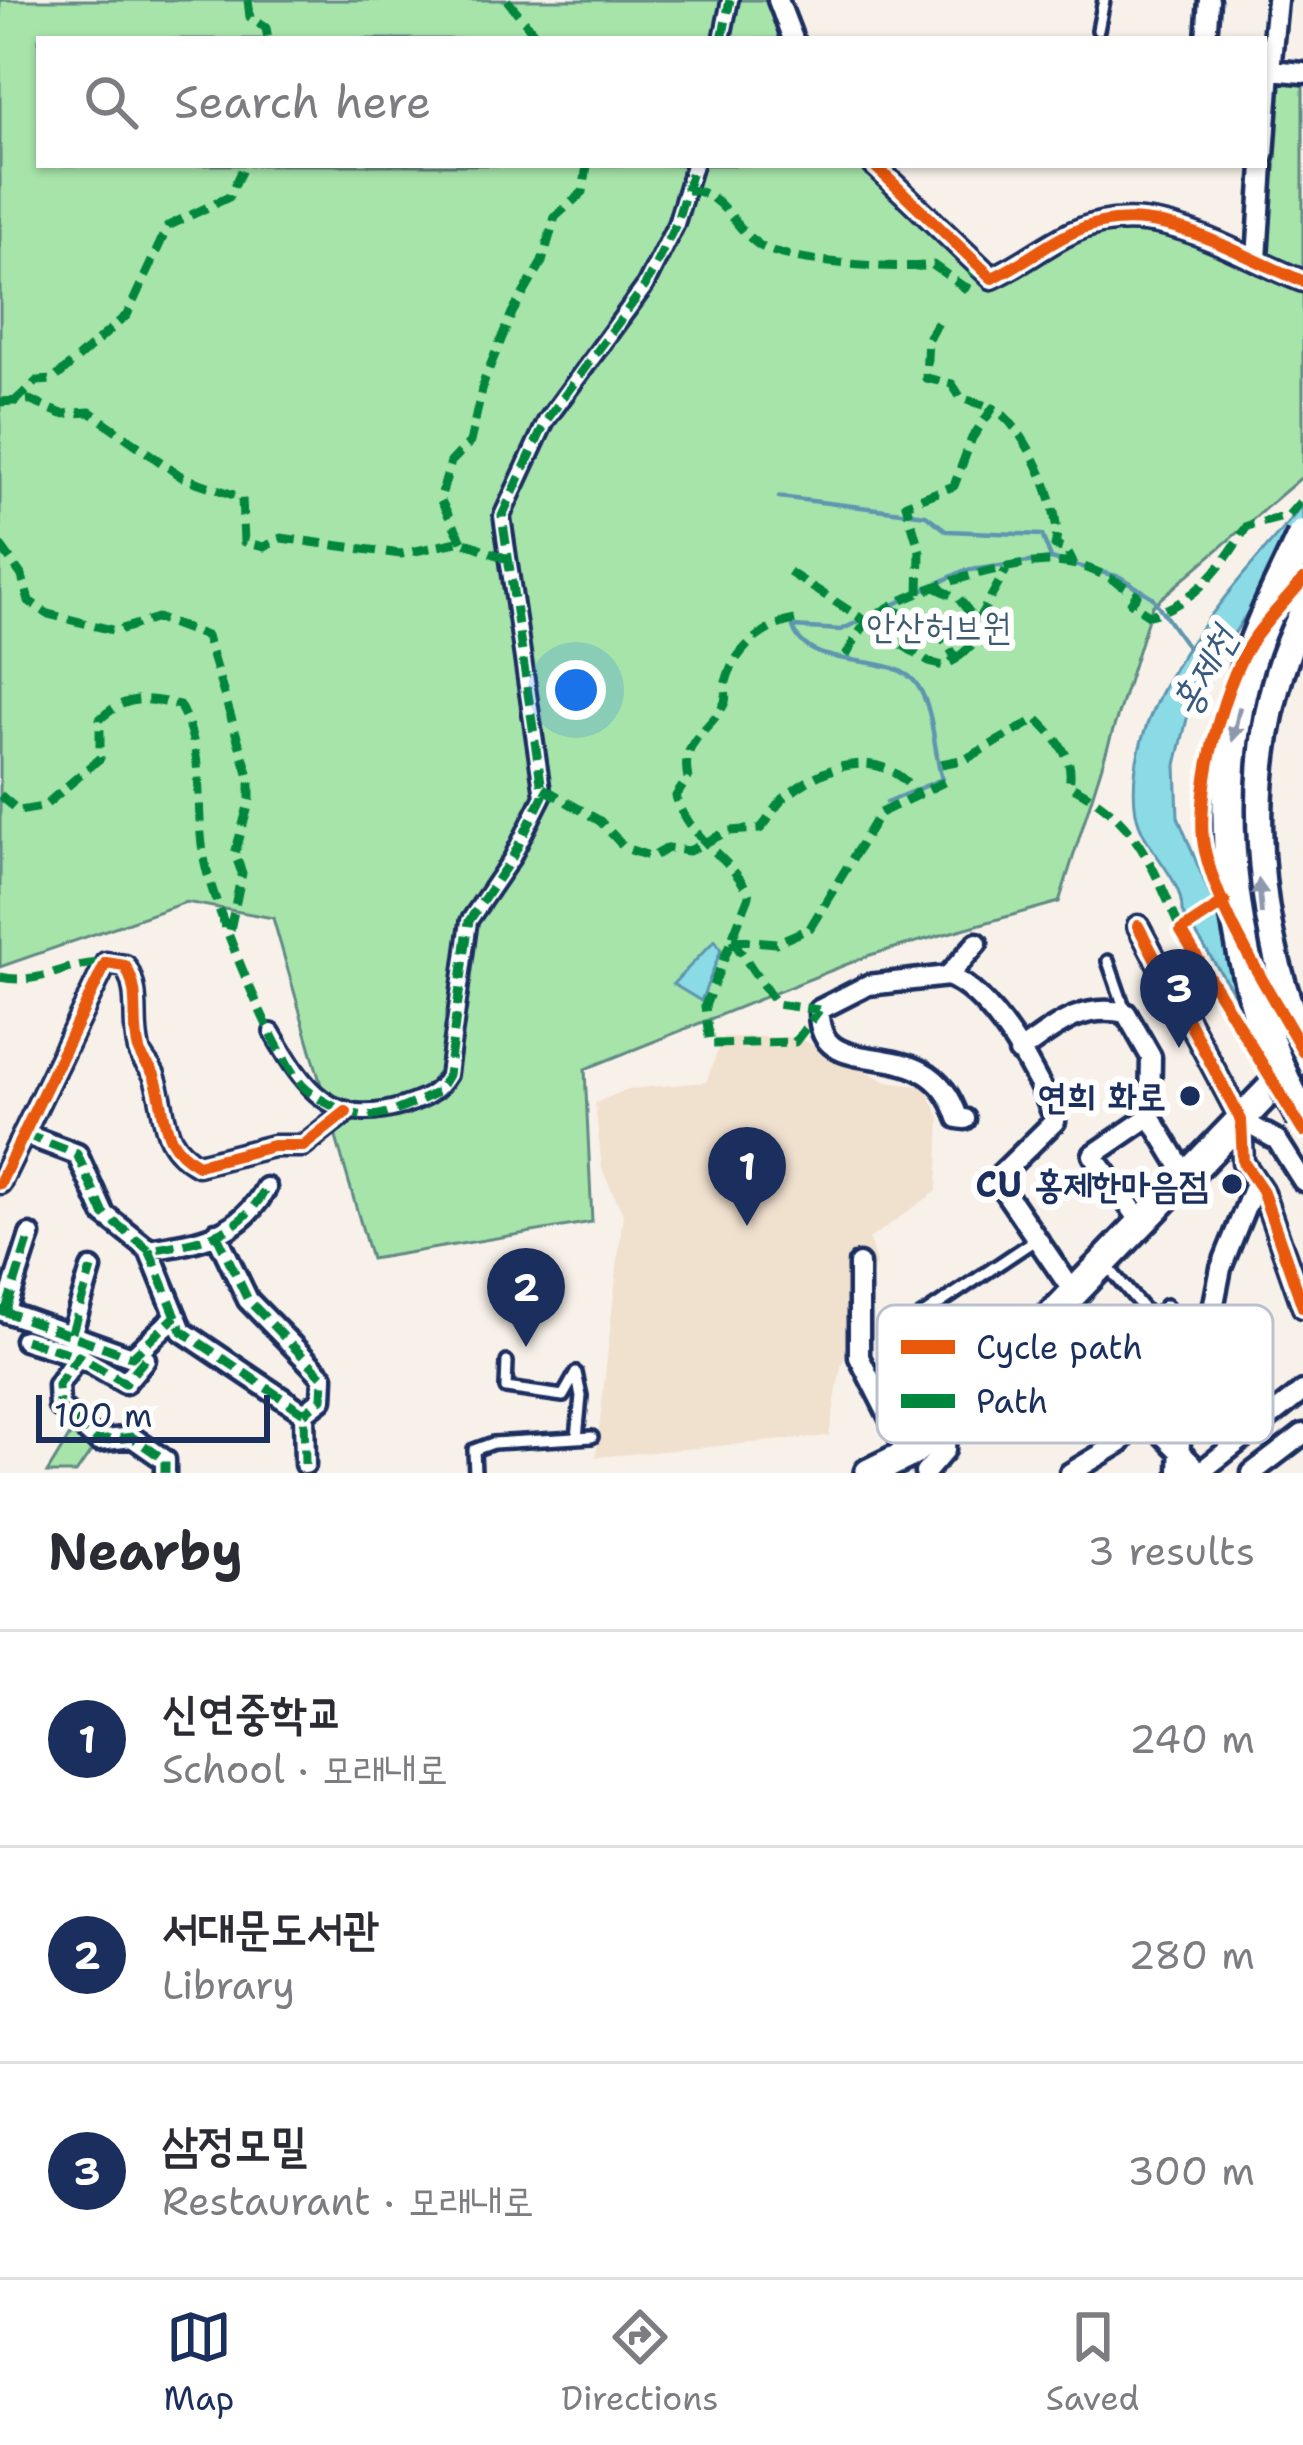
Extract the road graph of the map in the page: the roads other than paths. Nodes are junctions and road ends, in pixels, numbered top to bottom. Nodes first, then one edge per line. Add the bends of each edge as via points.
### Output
1 (730, 0) edge
2 (778, 0) edge
3 (1104, 0) edge
4 (1209, 0) edge
5 (1276, 0) edge
6 (1098, 30) dead end
7 (723, 36) edge
8 (792, 36) edge
9 (1206, 36) edge
10 (1270, 70) junction
11 (1303, 74) edge
12 (1267, 116) edge
13 (693, 168) edge
14 (877, 168) edge
15 (1263, 168) edge
16 (1256, 259) junction
17 (1303, 281) edge
18 (1303, 536) edge
19 (1303, 608) edge
20 (1138, 926) dead end
21 (977, 943) dead end
22 (1108, 961) dead end
23 (948, 976) junction
24 (1126, 1013) junction
25 (272, 1032) dead end
26 (1019, 1052) junction
27 (1303, 1052) edge
28 (346, 1112) junction
29 (1150, 1116) junction
30 (1303, 1118) edge
31 (965, 1119) dead end
32 (1241, 1120) junction
33 (24, 1134) junction
34 (1186, 1177) junction
35 (1303, 1181) edge
36 (0, 1183) edge
37 (1255, 1184) junction
38 (266, 1188) dead end
39 (1142, 1222) junction
40 (216, 1233) junction
41 (30, 1235) dead end
42 (1036, 1239) junction
43 (149, 1250) junction
44 (1104, 1262) junction
45 (859, 1264) dead end
46 (91, 1269) dead end
47 (1074, 1293) junction
48 (938, 1305) edge
49 (1063, 1305) edge
50 (1140, 1305) edge
51 (1214, 1305) edge
52 (1303, 1307) edge
53 (3, 1310) edge
54 (176, 1316) junction
55 (72, 1332) junction
56 (25, 1340) dead end
57 (78, 1356) junction
58 (146, 1359) dead end
59 (507, 1363) dead end
60 (877, 1387) edge
61 (1303, 1391) edge
62 (304, 1413) junction
63 (1273, 1416) edge
64 (1303, 1434) edge
65 (592, 1437) dead end
66 (577, 1438) junction
67 (1120, 1443) edge
68 (1172, 1443) edge
69 (1181, 1443) edge
70 (1241, 1443) edge
71 (1179, 1450) junction
72 (305, 1464) dead end
73 (924, 1467) edge
74 (1210, 1469) edge
75 (165, 1473) edge
76 (475, 1473) edge
77 (869, 1473) edge
78 (1070, 1473) edge
79 (1179, 1473) edge
80 (1252, 1473) edge

1 - 7 street
2 - 8 street
3 - 6 lane
4 - 9 street
5 - 10 street
10 - 11 street
10 - 12 street
13 - 28 street via 645,286 546,421 502,516 543,796 469,921 448,1075 438,1092 414,1103 369,1117
14 - 16 street via 992,278 1076,231 1107,224 1192,231
15 - 16 street
16 - 17 street
18 -> 30 highway, bridge via 1251,655 1231,747 1235,920 1260,1023
27 -> 19 highway via 1263,925 1255,836 1262,741
20 - 32 street
21 - 23 street
22 - 24 lane
23 - 26 street via 964,983
23 - 31 street via 868,986 819,1010 819,1024 832,1045 862,1061 924,1068 948,1088
24 - 26 street via 1100,1007 1073,1014
24 - 29 street via 1151,1057
25 - 28 street via 303,1086
26 - 42 street via 1055,1121 996,1179
27 - 32 main road
28 - 33 street via 303,1146 198,1165 179,1155 161,1119 154,1074 139,1052 134,981 125,966 106,963
29 - 34 street
29 - 39 street via 1093,1155
32 - 34 main road
32 - 35 street via 1277,1140
32 - 37 street via 1243,1162
33 - 36 street
33 - 43 street via 77,1154 104,1214
34 - 39 main road
37 - 51 street
37 - 52 street
38 - 40 street via 250,1219
39 - 44 main road
40 - 43 street
40 - 62 street via 248,1300 322,1377 322,1399
41 - 53 street
42 - 47 street
42 - 48 lane
43 - 54 street
44 - 47 main road
44 - 50 lane
45 - 60 street via 859,1357
46 - 55 street
47 - 49 main road
53 - 55 street
54 - 55 street via 131,1357
54 - 62 street via 182,1331
56 - 57 street
57 - 58 street via 125,1383
57 - 75 street via 58,1385 58,1406 98,1441 131,1437 165,1460
59 - 66 lane via 506,1388 563,1396 576,1372
61 - 63 street
62 - 72 street
64 - 80 street
65 - 66 lane
66 - 76 lane via 493,1443 474,1450
67 - 78 street
68 - 71 street
69 - 71 street
70 - 74 street
71 - 74 street
71 - 79 street
73 - 77 main road

